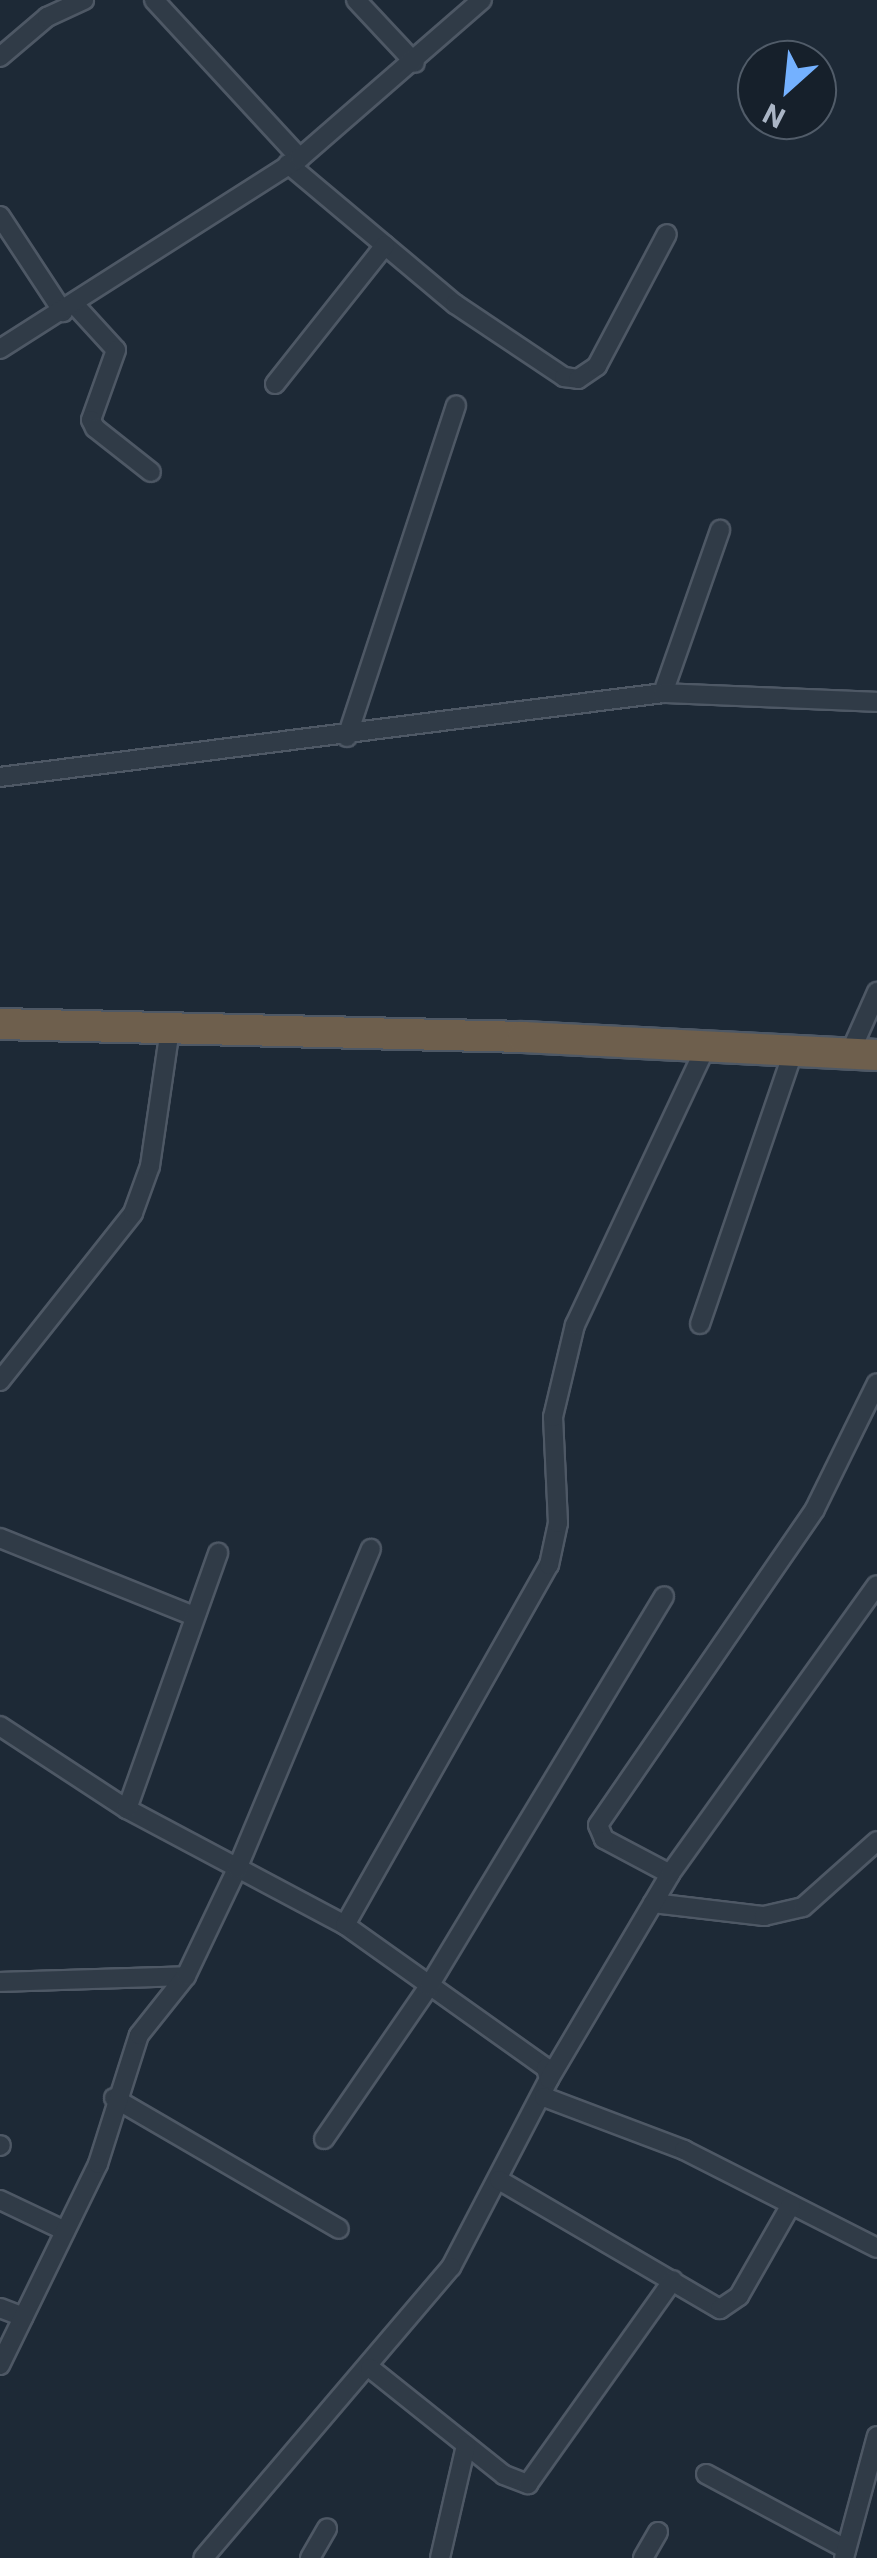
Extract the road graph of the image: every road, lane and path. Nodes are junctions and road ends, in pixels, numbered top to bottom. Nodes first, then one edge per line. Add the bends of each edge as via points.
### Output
1 (84, 0) edge
2 (154, 0) edge
3 (356, 0) edge
4 (482, 0) edge
5 (0, 58) edge
6 (415, 63) junction
7 (294, 161) junction
8 (0, 216) edge
9 (667, 234) dead end
10 (386, 245) junction
11 (69, 308) junction
12 (0, 349) edge
13 (275, 384) dead end
14 (456, 406) dead end
15 (151, 472) dead end
16 (720, 530) dead end
17 (662, 692) junction
18 (877, 702) edge
19 (347, 737) junction
20 (0, 776) edge
21 (877, 992) edge
22 (0, 1024) edge
23 (170, 1029) junction
24 (706, 1046) junction
25 (794, 1050) junction
26 (864, 1054) edge
27 (700, 1324) dead end
28 (0, 1381) edge
29 (877, 1384) edge
30 (0, 1538) edge
31 (370, 1549) dead end
32 (218, 1553) dead end
33 (877, 1585) edge
34 (664, 1596) dead end
35 (194, 1616) junction
36 (0, 1726) edge
37 (126, 1809) junction
38 (877, 1841) edge
39 (236, 1869) junction
40 (670, 1874) junction
41 (653, 1902) junction
42 (345, 1925) junction
43 (186, 1976) junction
44 (0, 1982) edge
45 (429, 1986) junction
46 (546, 2088) junction
47 (114, 2098) junction
48 (324, 2139) dead end
49 (499, 2180) junction
50 (0, 2200) edge
51 (791, 2205) junction
52 (339, 2229) dead end
53 (66, 2231) junction
54 (877, 2248) edge
55 (672, 2280) junction
56 (0, 2308) edge
57 (23, 2318) junction
58 (0, 2365) edge
59 (370, 2368) junction
60 (877, 2436) edge
61 (466, 2446) junction
62 (706, 2474) dead end
63 (327, 2528) dead end
64 (658, 2532) dead end
65 (845, 2554) edge
66 (203, 2558) edge
67 (310, 2558) edge
68 (440, 2558) edge
69 (643, 2558) edge

1 - 5 street via 47,17
2 - 7 street
3 - 6 street
4 - 6 street
6 - 7 street
7 - 10 street
7 - 11 street
8 - 11 street
9 - 10 street via 597,366 578,379 564,377 454,304
10 - 13 street
11 - 12 street
11 - 15 street via 116,350 91,420
14 - 19 street
16 - 17 street
17 - 18 street
17 - 19 street
19 - 20 street
21 - 26 street
22 - 23 highway
23 - 24 highway
23 - 28 street via 150,1166 133,1214
24 - 25 highway
24 - 42 street via 575,1325 553,1417 558,1523 549,1565
25 - 26 highway
25 - 27 street
29 - 40 street via 815,1508 598,1825 604,1839
30 - 35 street
31 - 39 street
32 - 35 street
33 - 40 street
34 - 45 street
35 - 37 street
36 - 37 street
37 - 39 street
38 - 41 street via 803,1907 764,1916
39 - 42 street
39 - 43 street
40 - 41 street
41 - 46 street
42 - 45 street
43 - 44 street
43 - 47 street via 140,2035
45 - 46 street via 546,2068
45 - 48 street
46 - 49 street
46 - 51 street
47 - 52 street
47 - 53 street via 98,2164
49 - 55 street
49 - 59 street via 451,2267
50 - 53 street
51 - 54 street
51 - 55 street via 729,2306 720,2309
53 - 57 street
55 - 61 street via 528,2484
56 - 57 street
57 - 58 street
59 - 61 street
59 - 66 street
60 - 65 street
61 - 68 street
62 - 65 street
63 - 67 street
64 - 69 street

